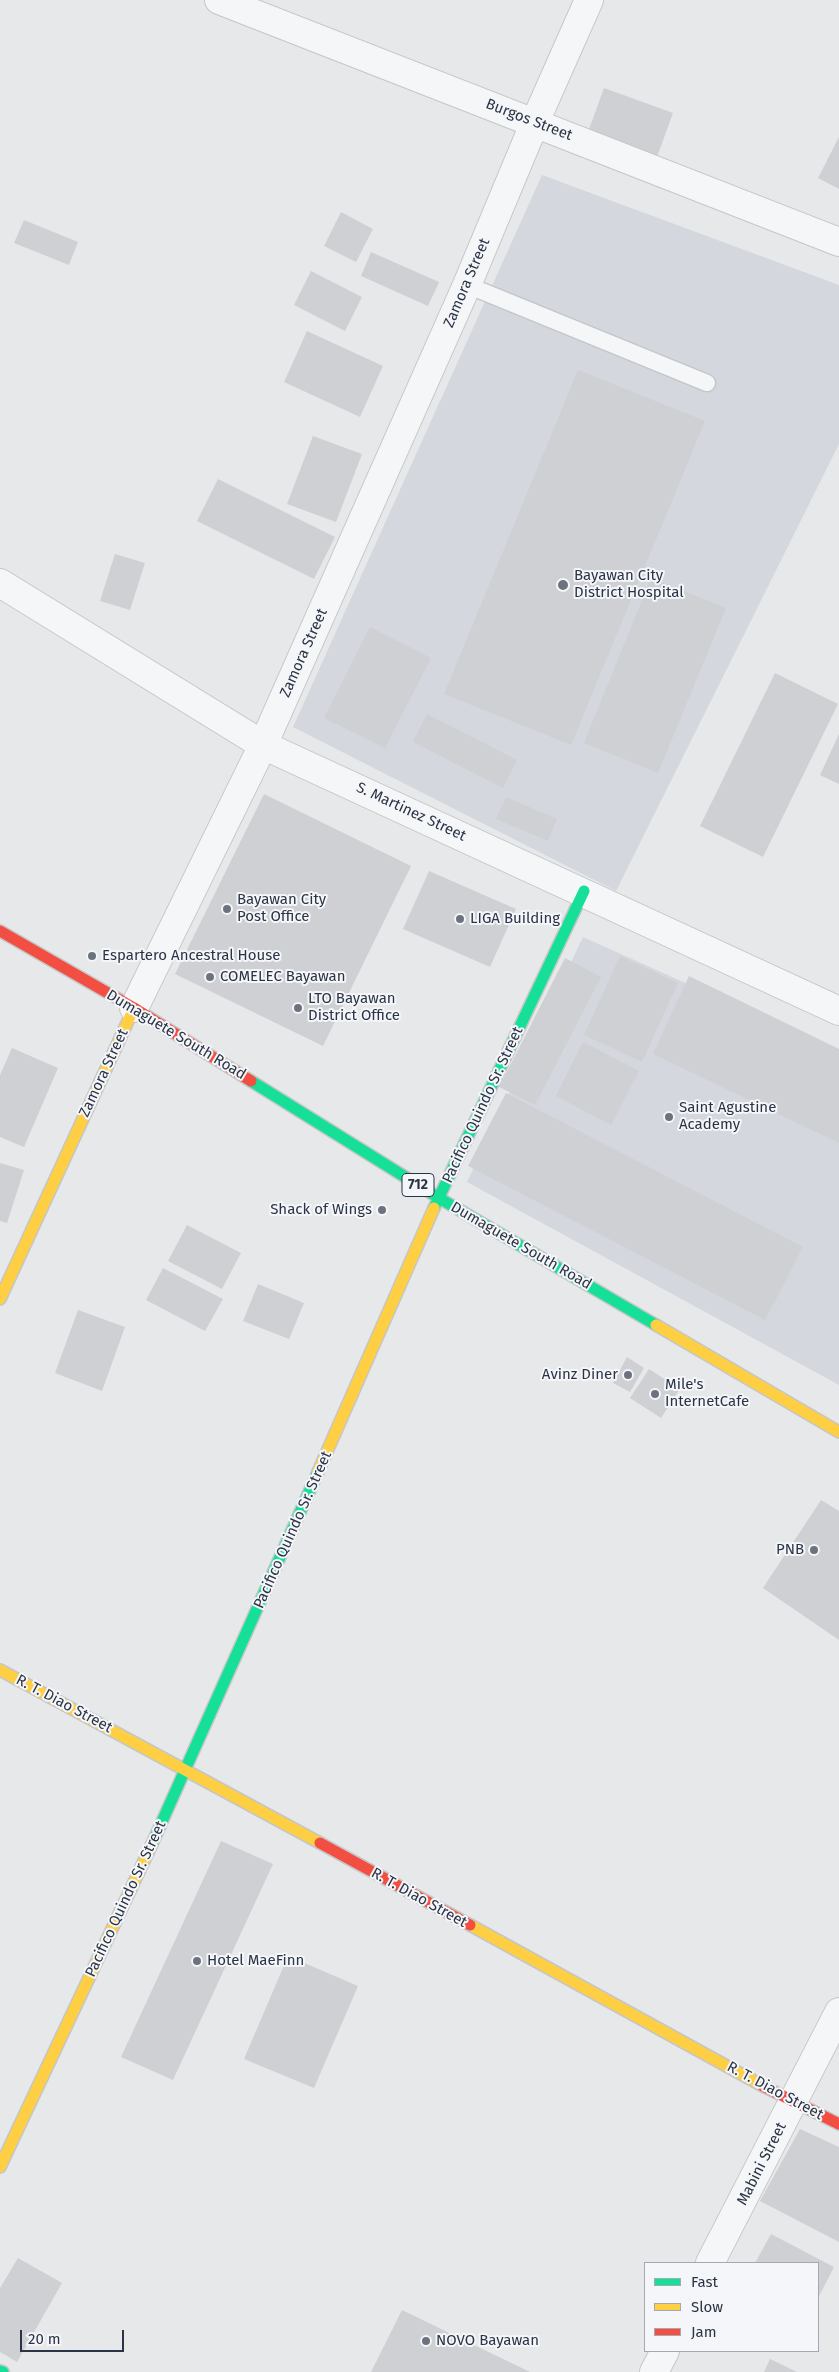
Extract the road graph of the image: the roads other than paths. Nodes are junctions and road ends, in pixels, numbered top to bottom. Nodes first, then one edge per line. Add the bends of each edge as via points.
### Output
1 (218, 0) edge
2 (589, 0) edge
3 (535, 122) junction
4 (839, 242) edge
5 (467, 285) junction
6 (707, 383) dead end
7 (0, 583) edge
8 (263, 745) junction
9 (584, 892) junction
10 (0, 931) edge
11 (134, 1008) junction
12 (839, 1011) edge
13 (439, 1198) junction
14 (0, 1298) edge
15 (839, 1432) edge
16 (0, 1670) edge
17 (187, 1770) junction
18 (839, 2012) edge
19 (794, 2103) junction
20 (839, 2124) edge
21 (0, 2167) edge
22 (711, 2262) edge
23 (664, 2352) edge
24 (654, 2372) edge

1 - 3 street, Burgos Street
2 - 3 street, Zamora Street
3 - 4 street, Burgos Street
3 - 5 street, Zamora Street
5 - 6 lane
5 - 8 street, Zamora Street
7 - 8 street, S. Martinez Street
8 - 9 street, S. Martinez Street
8 - 11 street, Zamora Street
9 - 12 street, S. Martinez Street
9 - 13 main road, Pacifico Quindo Sr. Street
10 - 11 main road, Dumaguete South Road / 712
11 - 13 main road, Dumaguete South Road / 712
11 - 14 main road, Zamora Street
13 - 15 main road, Dumaguete South Road / 712
13 - 17 main road, Pacifico Quindo Sr. Street
16 - 17 main road, R. T. Diao Street
17 - 19 main road, R. T. Diao Street
17 - 21 main road, Pacifico Quindo Sr. Street
18 - 19 street, Mabini Street
19 - 20 main road, R. T. Diao Street
19 - 22 street, Mabini Street
23 - 24 street

